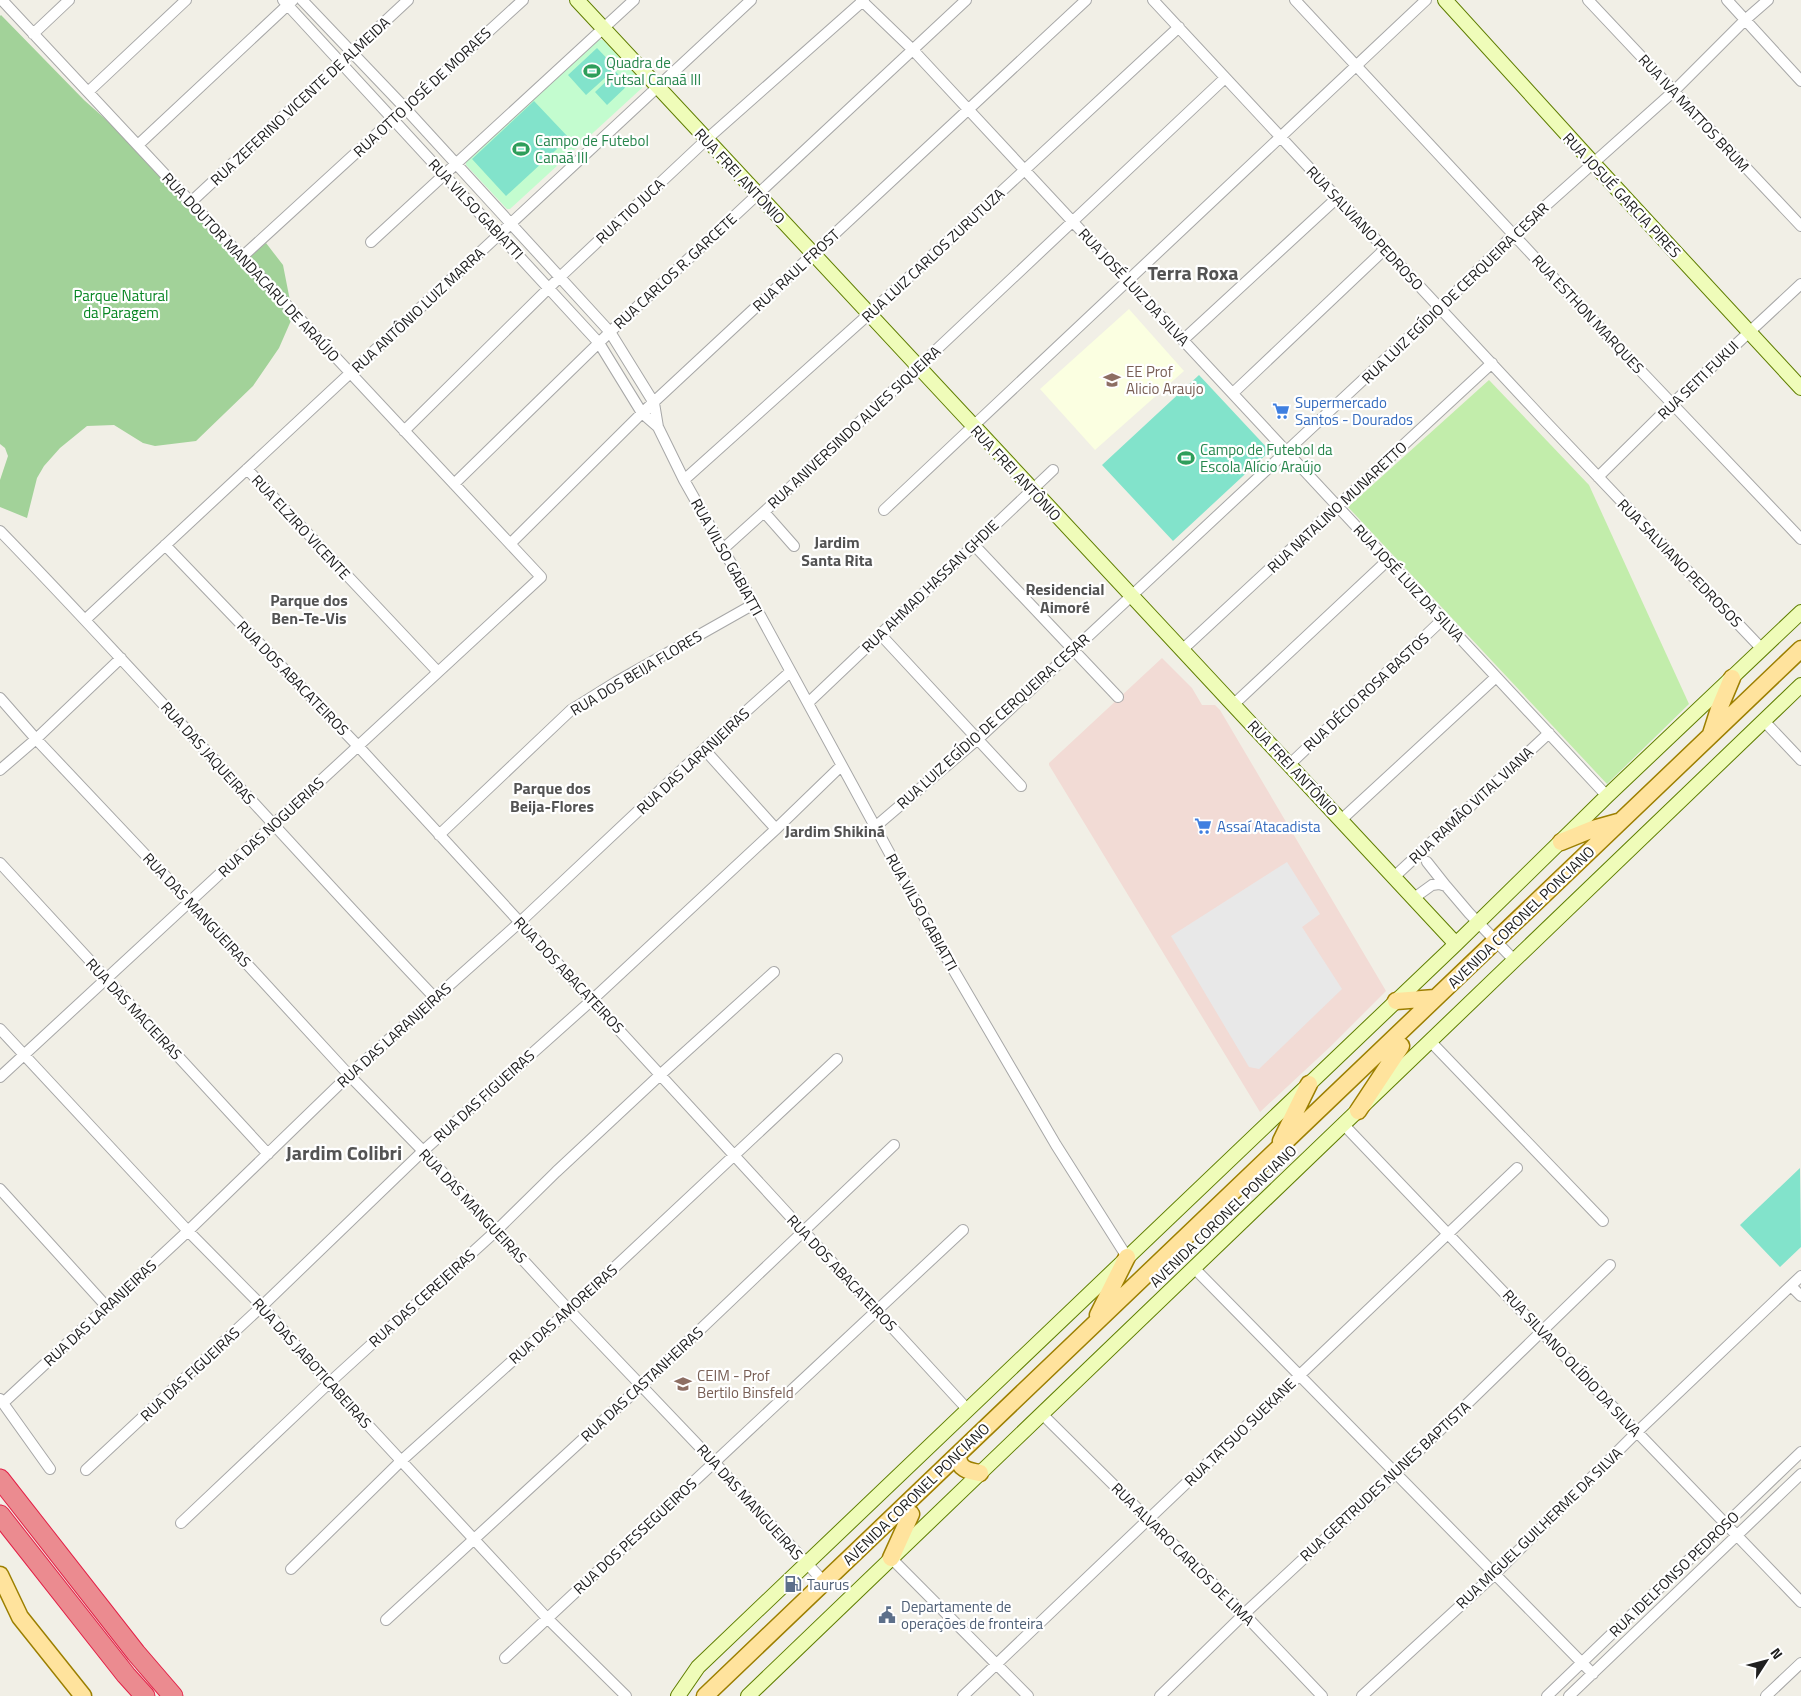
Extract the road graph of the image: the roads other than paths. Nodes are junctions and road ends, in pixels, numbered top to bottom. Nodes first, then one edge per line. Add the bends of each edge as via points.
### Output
1 (2, 0) edge
2 (69, 0) edge
3 (186, 0) edge
4 (302, 0) edge
5 (408, 0) edge
6 (523, 0) edge
7 (577, 0) edge
8 (634, 0) edge
9 (751, 0) edge
10 (862, 0) edge
11 (966, 0) edge
12 (1086, 0) edge
13 (1153, 0) edge
14 (1295, 0) edge
15 (1426, 0) edge
16 (1445, 0) edge
17 (1588, 0) edge
18 (1727, 0) edge
19 (1768, 0) edge
20 (288, 2) edge
21 (1745, 20) junction
22 (1179, 27) junction
23 (603, 28) junction
24 (33, 34) junction
25 (913, 50) junction
26 (353, 51) junction
27 (341, 62) junction
28 (1355, 66) junction
29 (1226, 78) junction
30 (1801, 81) edge
31 (658, 87) junction
32 (1674, 91) junction
33 (88, 92) junction
34 (405, 108) junction
35 (969, 110) junction
36 (394, 119) junction
37 (1281, 137) junction
38 (707, 139) junction
39 (138, 145) junction
40 (1593, 163) junction
41 (456, 164) junction
42 (1025, 170) junction
43 (444, 175) junction
44 (757, 195) junction
45 (1337, 198) junction
46 (191, 202) junction
47 (1073, 221) junction
48 (510, 224) junction
49 (1801, 226) edge
50 (500, 234) junction
51 (1514, 234) junction
52 (370, 242) dead end
53 (1385, 249) junction
54 (813, 254) junction
55 (242, 258) junction
56 (560, 277) junction
57 (1128, 280) junction
58 (1801, 284) edge
59 (549, 288) junction
60 (1440, 308) junction
61 (869, 314) junction
62 (610, 332) junction
63 (1749, 332) junction
64 (1183, 340) junction
65 (599, 343) junction
66 (1492, 363) junction
67 (918, 367) junction
68 (350, 373) junction
69 (1801, 388) edge
70 (1233, 393) junction
71 (654, 403) junction
72 (1672, 404) junction
73 (642, 413) junction
74 (973, 426) junction
75 (658, 427) junction
76 (404, 431) junction
77 (1287, 451) junction
78 (247, 469) junction
79 (1053, 470) dead end
80 (1598, 477) junction
81 (684, 480) junction
82 (454, 484) junction
83 (1032, 490) junction
84 (1337, 506) junction
85 (884, 510) dead end
86 (764, 512) junction
87 (0, 531) edge
88 (1801, 539) edge
89 (165, 544) junction
90 (510, 544) junction
91 (974, 545) junction
92 (794, 546) dead end
93 (723, 549) junction
94 (1388, 560) junction
95 (541, 577) joint
96 (1131, 596) junction
97 (754, 604) junction
98 (1801, 612) edge
99 (86, 619) junction
100 (1443, 619) junction
101 (880, 634) junction
102 (1762, 649) junction
103 (1801, 649) edge
104 (1073, 650) junction
105 (1182, 650) junction
106 (122, 658) junction
107 (1801, 663) edge
108 (438, 672) junction
109 (790, 672) junction
110 (1496, 677) junction
111 (1732, 678) junction
112 (1801, 685) edge
113 (1118, 697) dead end
114 (0, 698) edge
115 (808, 703) junction
116 (1233, 705) junction
117 (1764, 721) junction
118 (1549, 733) junction
119 (1711, 735) junction
120 (978, 738) junction
121 (36, 739) junction
122 (358, 746) junction
123 (704, 749) junction
124 (1801, 760) edge
125 (1289, 765) junction
126 (841, 766) junction
127 (0, 770) edge
128 (1021, 786) dead end
129 (1608, 796) junction
130 (1341, 820) junction
131 (1620, 822) junction
132 (273, 825) junction
133 (874, 827) junction
134 (776, 829) junction
135 (439, 835) junction
136 (1561, 842) junction
137 (1426, 862) dead end
138 (0, 863) edge
139 (1394, 877) junction
140 (1446, 886) junction
141 (1414, 898) junction
142 (189, 901) junction
143 (520, 922) junction
144 (1478, 923) junction
145 (1456, 944) junction
146 (1499, 945) junction
147 (1514, 960) junction
148 (1472, 970) junction
149 (774, 972) dead end
150 (106, 979) junction
151 (435, 998) junction
152 (1435, 998) junction
153 (592, 1000) junction
154 (1396, 1001) junction
155 (0, 1028) edge
156 (1430, 1041) junction
157 (1400, 1046) junction
158 (24, 1054) junction
159 (837, 1059) dead end
160 (349, 1075) junction
161 (660, 1075) junction
162 (0, 1077) edge
163 (1309, 1084) junction
164 (1358, 1110) junction
165 (1343, 1124) junction
166 (894, 1145) dead end
167 (423, 1151) junction
168 (1275, 1152) junction
169 (268, 1154) junction
170 (734, 1156) junction
171 (1516, 1168) dead end
172 (0, 1189) edge
173 (1603, 1221) dead end
174 (963, 1230) dead end
175 (188, 1231) junction
176 (804, 1231) junction
177 (496, 1232) junction
178 (1448, 1233) junction
179 (1127, 1257) junction
180 (1610, 1266) dead end
181 (1194, 1268) junction
182 (1801, 1276) edge
183 (1791, 1286) junction
184 (1801, 1296) edge
185 (262, 1306) junction
186 (107, 1307) junction
187 (569, 1310) junction
188 (876, 1310) junction
189 (1090, 1328) junction
190 (1542, 1331) junction
191 (1300, 1375) junction
192 (329, 1383) junction
193 (642, 1385) junction
194 (2, 1401) edge
195 (968, 1410) junction
196 (1042, 1414) junction
197 (1636, 1432) junction
198 (1801, 1452) edge
199 (401, 1461) junction
200 (959, 1461) junction
201 (714, 1462) junction
202 (50, 1469) dead end
203 (86, 1470) dead end
204 (980, 1473) junction
205 (1396, 1473) junction
206 (1801, 1474) edge
207 (0, 1479) edge
208 (911, 1514) junction
209 (1148, 1520) junction
210 (1, 1522) edge
211 (181, 1523) dead end
212 (1726, 1524) junction
213 (1737, 1535) junction
214 (474, 1538) junction
215 (891, 1558) junction
216 (807, 1563) junction
217 (291, 1568) dead end
218 (1495, 1574) junction
219 (0, 1576) edge
220 (824, 1582) junction
221 (1801, 1602) edge
222 (1244, 1614) junction
223 (548, 1618) junction
224 (386, 1620) dead end
225 (505, 1658) dead end
226 (1582, 1663) junction
227 (1801, 1663) edge
228 (996, 1664) junction
229 (1593, 1674) junction
230 (83, 1696) edge
231 (145, 1696) edge
232 (173, 1696) edge
233 (626, 1696) edge
234 (678, 1696) edge
235 (705, 1696) edge
236 (721, 1696) edge
237 (748, 1696) edge
238 (963, 1696) edge
239 (1028, 1696) edge
240 (1160, 1696) edge
241 (1322, 1696) edge
242 (1362, 1696) edge
243 (1547, 1696) edge
244 (1570, 1696) edge
245 (1766, 1696) edge

1 - 24 street, RUA DOUTOR MANDACARU DE ARAÚJO
2 - 24 street
3 - 33 street
4 - 26 street, RUA VILSO GABIATTI
5 - 26 street, RUA ZEFERINO VICENTE DE ALMEIDA
6 - 34 street, RUA OTTO JOSÉ DE MORAES
7 - 23 main road, RUA FREI ANTÔNIO
8 - 23 street
9 - 31 street, RUA ANTÔNIO LUIZ MARRA
10 - 25 street, RUA JOSÉ LUIZ DA SILVA
10 - 38 street, RUA TIO JUCA
11 - 25 street, RUA CARLOS R. GARCETE
12 - 35 street, RUA RAUL FROST
13 - 22 street, RUA SALVIANO PEDROSO
14 - 28 street, RUA ESTHON MARQUES
15 - 28 street
16 - 40 main road, RUA JOSUÉ GARCIA PIRES
17 - 32 street, RUA IVA MATTOS BRUM
18 - 21 street
19 - 21 street, RUA LUIZ EGÍDIO DE CERQUEIRA CESAR
20 - 27 street, RUA VILSO GABIATTI
20 - 39 street
21 - 30 street
21 - 32 street, RUA LUIZ EGÍDIO DE CERQUEIRA CESAR
22 - 29 street, RUA SALVIANO PEDROSO
22 - 42 street, RUA LUIZ CARLOS ZURUTUZA
23 - 31 main road, RUA FREI ANTÔNIO
23 - 41 street
24 - 33 street, RUA DOUTOR MANDACARU DE ARAÚJO
25 - 35 street, RUA JOSÉ LUIZ DA SILVA
25 - 44 street, RUA CARLOS R. GARCETE
26 - 27 street, RUA ZEFERINO VICENTE DE ALMEIDA
26 - 34 street, RUA VILSO GABIATTI
27 - 36 street, RUA VILSO GABIATTI
27 - 46 street, RUA ZEFERINO VICENTE DE ALMEIDA
28 - 37 street
28 - 51 street, RUA ESTHON MARQUES
29 - 37 street, RUA SALVIANO PEDROSO
29 - 47 street, RUA ANIVERSINDO ALVES SIQUEIRA
31 - 38 main road, RUA FREI ANTÔNIO
31 - 48 street, RUA ANTÔNIO LUIZ MARRA
32 - 40 street, RUA LUIZ EGÍDIO DE CERQUEIRA CESAR
32 - 49 street, RUA IVA MATTOS BRUM
33 - 39 street, RUA DOUTOR MANDACARU DE ARAÚJO
34 - 36 street, RUA OTTO JOSÉ DE MORAES
34 - 41 street, RUA VILSO GABIATTI
35 - 42 street, RUA JOSÉ LUIZ DA SILVA
35 - 54 street, RUA RAUL FROST
36 - 43 street, RUA VILSO GABIATTI
36 - 55 street, RUA OTTO JOSÉ DE MORAES
37 - 45 street, RUA SALVIANO PEDROSO
37 - 57 street
38 - 44 main road, RUA FREI ANTÔNIO
38 - 56 street, RUA TIO JUCA
39 - 46 street, RUA DOUTOR MANDACARU DE ARAÚJO
40 - 51 street, RUA LUIZ EGÍDIO DE CERQUEIRA CESAR
40 - 63 main road, RUA JOSUÉ GARCIA PIRES
41 - 43 street
41 - 48 street, RUA VILSO GABIATTI
42 - 47 street, RUA JOSÉ LUIZ DA SILVA
42 - 61 street, RUA LUIZ CARLOS ZURUTUZA
43 - 50 street, RUA VILSO GABIATTI
43 - 52 street
44 - 54 main road, RUA FREI ANTÔNIO
44 - 62 street, RUA CARLOS R. GARCETE
45 - 53 street, RUA SALVIANO PEDROSO
45 - 64 street
46 - 55 street, RUA DOUTOR MANDACARU DE ARAÚJO
47 - 57 street, RUA JOSÉ LUIZ DA SILVA
47 - 67 street, RUA ANIVERSINDO ALVES SIQUEIRA
48 - 50 street, RUA ANTÔNIO LUIZ MARRA
48 - 56 street, RUA VILSO GABIATTI
50 - 59 street, RUA VILSO GABIATTI
50 - 68 street, RUA ANTÔNIO LUIZ MARRA
51 - 60 street, RUA LUIZ EGÍDIO DE CERQUEIRA CESAR
51 - 72 street, RUA ESTHON MARQUES
53 - 60 street, RUA SALVIANO PEDROSO
53 - 70 street
54 - 61 main road, RUA FREI ANTÔNIO
54 - 71 street, RUA RAUL FROST
55 - 68 street, RUA DOUTOR MANDACARU DE ARAÚJO
56 - 59 street, RUA TIO JUCA
56 - 62 street, RUA VILSO GABIATTI
57 - 64 street, RUA JOSÉ LUIZ DA SILVA
57 - 74 street
58 - 63 street, RUA SEITI FUKUI
59 - 65 street, RUA VILSO GABIATTI
59 - 76 street, RUA TIO JUCA
60 - 66 street, RUA SALVIANO PEDROSO
60 - 77 street, RUA LUIZ EGÍDIO DE CERQUEIRA CESAR
61 - 67 main road, RUA FREI ANTÔNIO
61 - 81 street, RUA LUIZ CARLOS ZURUTUZA
62 - 65 street, RUA CARLOS R. GARCETE
62 - 71 street, RUA VILSO GABIATTI
63 - 69 main road, RUA JOSUÉ GARCIA PIRES
63 - 72 street, RUA SEITI FUKUI
64 - 70 street, RUA JOSÉ LUIZ DA SILVA
65 - 73 street, RUA VILSO GABIATTI
65 - 82 street, RUA CARLOS R. GARCETE
66 - 80 street, RUA SALVIANO PEDROSO
66 - 84 street, RUA NATALINO MUNARETTO
67 - 74 main road, RUA FREI ANTÔNIO
67 - 86 street, RUA ANIVERSINDO ALVES SIQUEIRA
68 - 76 street, RUA DOUTOR MANDACARU DE ARAÚJO
68 - 78 street, RUA ANTÔNIO LUIZ MARRA
70 - 77 street, RUA JOSÉ LUIZ DA SILVA
71 - 73 street, RUA RAUL FROST
71 - 75 street, RUA VILSO GABIATTI
72 - 80 street, RUA SEITI FUKUI
72 - 88 street, RUA ESTHON MARQUES
73 - 75 street, RUA VILSO GABIATTI
73 - 90 street, RUA RAUL FROST
74 - 83 main road, RUA FREI ANTÔNIO
74 - 85 street
75 - 81 street, RUA VILSO GABIATTI
76 - 82 street, RUA DOUTOR MANDACARU DE ARAÚJO
77 - 84 street, RUA JOSÉ LUIZ DA SILVA
77 - 96 street, RUA LUIZ EGÍDIO DE CERQUEIRA CESAR
78 - 89 street, RUA ANTÔNIO LUIZ MARRA
78 - 108 street, RUA ELZIRO VICENTE
79 - 83 street, RUA AHMAD HASSAN GHDIE
80 - 102 street, RUA SALVIANO PEDROSOS
81 - 93 street, RUA VILSO GABIATTI
82 - 90 street, RUA DOUTOR MANDACARU DE ARAÚJO
83 - 91 street, RUA AHMAD HASSAN GHDIE
83 - 96 main road, RUA FREI ANTÔNIO
84 - 94 street, RUA JOSÉ LUIZ DA SILVA
84 - 105 street, RUA NATALINO MUNARETTO
86 - 92 street
86 - 93 street, RUA ANIVERSINDO ALVES SIQUEIRA
87 - 99 street, RUA DAS JAQUEIRAS
89 - 99 street, RUA ANTÔNIO LUIZ MARRA
89 - 122 street, RUA DOS ABACATEIROS
90 - 95 street, RUA DOUTOR MANDACARU DE ARAÚJO
91 - 101 street, RUA AHMAD HASSAN GHDIE
91 - 104 street
93 - 97 street, RUA VILSO GABIATTI
94 - 100 street, RUA JOSÉ LUIZ DA SILVA
94 - 116 street
95 - 108 street, RUA DAS NOGUERIAS
96 - 104 street, RUA LUIZ EGÍDIO DE CERQUEIRA CESAR
96 - 105 main road, RUA FREI ANTÔNIO
97 - 109 street, RUA VILSO GABIATTI
97 - 135 street, RUA DOS BEIJA FLORES via 571,710
98 - 102 main road
99 - 106 street, RUA DAS JAQUEIRAS
100 - 110 street, RUA JOSÉ LUIZ DA SILVA
100 - 125 street, RUA DÉCIO ROSA BASTOS
101 - 115 street, RUA AHMAD HASSAN GHDIE
101 - 120 street
102 - 111 main road
103 - 119 main road, AVENIDA CORONEL PONCIANO
104 - 113 street
104 - 120 street, RUA LUIZ EGÍDIO DE CERQUEIRA CESAR
105 - 116 main road, RUA FREI ANTÔNIO
106 - 121 street
106 - 132 street, RUA DAS JAQUEIRAS
107 - 146 main road
108 - 122 street, RUA DAS NOGUERIAS
109 - 115 street, RUA VILSO GABIATTI
109 - 123 street, RUA DAS LARANJEIRAS
110 - 118 street, RUA JOSÉ LUIZ DA SILVA
110 - 130 street
111 - 119 main road
111 - 129 main road
112 - 117 main road
114 - 121 street, RUA DAS MANGUEIRAS
115 - 126 street, RUA VILSO GABIATTI
116 - 125 main road, RUA FREI ANTÔNIO
117 - 124 street
117 - 147 main road
118 - 129 street, RUA JOSÉ LUIZ DA SILVA
118 - 139 street, RUA RAMÃO VITAL VIANA
119 - 131 main road, AVENIDA CORONEL PONCIANO
120 - 128 street
120 - 133 street, RUA LUIZ EGÍDIO DE CERQUEIRA CESAR
121 - 127 street
121 - 142 street, RUA DAS MANGUEIRAS
122 - 132 street, RUA DAS NOGUERIAS
122 - 135 street, RUA DOS ABACATEIROS
123 - 134 street
123 - 143 street, RUA DAS LARANJEIRAS
125 - 130 main road, RUA FREI ANTÔNIO
126 - 133 street, RUA VILSO GABIATTI
126 - 134 street, RUA DAS FIGUEIRAS
129 - 136 main road
130 - 139 main road, RUA FREI ANTÔNIO
131 - 136 main road
131 - 146 main road, AVENIDA CORONEL PONCIANO
132 - 142 street, RUA DAS NOGUERIAS
132 - 151 street, RUA DAS JAQUEIRAS
133 - 179 street, RUA VILSO GABIATTI via 1056,1145
134 - 153 street, RUA DAS FIGUEIRAS
135 - 143 street, RUA DOS ABACATEIROS
136 - 144 main road
137 - 140 street
138 - 150 street, RUA DAS MACIEIRAS
139 - 141 main road, RUA FREI ANTÔNIO
140 - 141 street via 1432,884
140 - 144 street
141 - 145 main road, RUA FREI ANTÔNIO
142 - 150 street, RUA DAS NOGUERIAS
142 - 160 street, RUA DAS MANGUEIRAS
143 - 151 street, RUA DAS LARANJEIRAS
143 - 153 street, RUA DOS ABACATEIROS
144 - 145 main road
144 - 146 street
145 - 154 main road
146 - 147 street
146 - 148 main road, AVENIDA CORONEL PONCIANO
147 - 156 main road
148 - 152 main road, AVENIDA CORONEL PONCIANO
148 - 157 main road
149 - 161 street, RUA DAS CEREJEIRAS
150 - 158 street, RUA DAS NOGUERIAS
150 - 169 street, RUA DAS MACIEIRAS
151 - 160 street, RUA DAS LARANJEIRAS
152 - 154 main road
152 - 168 main road, AVENIDA CORONEL PONCIANO
153 - 161 street, RUA DOS ABACATEIROS
153 - 167 street, RUA DAS FIGUEIRAS
154 - 163 main road
155 - 158 street, RUA DAS JABOTICABEIRAS
156 - 164 main road
156 - 173 street
157 - 164 main road
157 - 200 main road, AVENIDA CORONEL PONCIANO via 1029,1401
158 - 162 street, RUA DAS NOGUERIAS
158 - 175 street, RUA DAS JABOTICABEIRAS
159 - 170 street, RUA DAS AMOREIRAS
160 - 167 street, RUA DAS MANGUEIRAS
160 - 169 street, RUA DAS LARANJEIRAS
161 - 170 street, RUA DOS ABACATEIROS
161 - 177 street, RUA DAS CEREJEIRAS
163 - 168 main road
163 - 179 main road
164 - 165 main road
165 - 178 street, RUA SILVANO OLÍDIO DA SILVA
165 - 181 main road
166 - 176 street, RUA DAS CASTANHEIRAS
167 - 177 street, RUA DAS MANGUEIRAS
167 - 185 street, RUA DAS FIGUEIRAS
168 - 189 main road, AVENIDA CORONEL PONCIANO
169 - 175 street, RUA DAS LARANJEIRAS
170 - 176 street, RUA DOS ABACATEIROS
170 - 187 street, RUA DAS AMOREIRAS
171 - 178 street, RUA TATSUO SUEKANE
172 - 186 street
174 - 188 street, RUA DOS PESSEGUEIROS
175 - 185 street, RUA DAS JABOTICABEIRAS
175 - 186 street, RUA DAS LARANJEIRAS
176 - 188 street, RUA DOS ABACATEIROS
176 - 193 street, RUA DAS CASTANHEIRAS
177 - 187 street, RUA DAS MANGUEIRAS
177 - 192 street, RUA DAS CEREJEIRAS
178 - 190 street, RUA SILVANO OLÍDIO DA SILVA
178 - 191 street, RUA TATSUO SUEKANE
179 - 189 main road
179 - 195 main road
180 - 190 street, RUA GERTRUDES NUNES BAPTISTA
181 - 191 street
181 - 196 main road
182 - 183 street, RUA MIGUEL GUILHERME DA SILVA
183 - 184 street
183 - 197 street, RUA MIGUEL GUILHERME DA SILVA
185 - 192 street, RUA DAS JABOTICABEIRAS
185 - 203 street, RUA DAS FIGUEIRAS
186 - 194 street, RUA DAS LARANJEIRAS
187 - 193 street, RUA DAS MANGUEIRAS
187 - 199 street, RUA DAS AMOREIRAS
188 - 195 street, RUA DOS ABACATEIROS
188 - 201 street, RUA DOS PESSEGUEIROS
189 - 200 main road, AVENIDA CORONEL PONCIANO
190 - 197 street, RUA SILVANO OLÍDIO DA SILVA
190 - 205 street, RUA GERTRUDES NUNES BAPTISTA
191 - 205 street
191 - 209 street, RUA TATSUO SUEKANE
192 - 199 street, RUA DAS JABOTICABEIRAS
192 - 211 street, RUA DAS CEREJEIRAS
193 - 201 street, RUA DAS MANGUEIRAS
193 - 214 street, RUA DAS CASTANHEIRAS
194 - 202 street
195 - 216 main road
196 - 204 main road
196 - 209 street, RUA ALVARO CARLOS DE LIMA
197 - 212 street, RUA SILVANO OLÍDIO DA SILVA
197 - 218 street, RUA MIGUEL GUILHERME DA SILVA
198 - 212 street, RUA IDELFONSO PEDROSO
199 - 214 street, RUA DAS JABOTICABEIRAS
199 - 217 street, RUA DAS AMOREIRAS
200 - 204 main road via 972,1472
200 - 208 main road
200 - 220 main road, AVENIDA CORONEL PONCIANO
201 - 216 street, RUA DAS MANGUEIRAS
201 - 223 street, RUA DOS PESSEGUEIROS
204 - 215 main road
205 - 218 street
205 - 222 street, RUA GERTRUDES NUNES BAPTISTA
206 - 213 street, RUA IDELFONSO PEDROSO
207 - 232 highway
208 - 215 main road
208 - 236 main road
209 - 222 street, RUA ALVARO CARLOS DE LIMA
209 - 228 street, RUA TATSUO SUEKANE
210 - 231 highway
212 - 213 street, RUA SILVANO OLÍDIO DA SILVA
212 - 226 street, RUA IDELFONSO PEDROSO
213 - 221 street, RUA SILVANO OLÍDIO DA SILVA
213 - 229 street, RUA IDELFONSO PEDROSO
214 - 223 street, RUA DAS JABOTICABEIRAS
214 - 224 street, RUA DAS CASTANHEIRAS
215 - 228 street
215 - 237 main road
216 - 220 street, RUA DAS MANGUEIRAS
216 - 234 main road via 698,1667
218 - 226 street
218 - 242 street, RUA MIGUEL GUILHERME DA SILVA
219 - 230 main road via 20,1617
220 - 235 main road, AVENIDA CORONEL PONCIANO
222 - 240 street, RUA GERTRUDES NUNES BAPTISTA
222 - 241 street, RUA ALVARO CARLOS DE LIMA
223 - 225 street, RUA DOS PESSEGUEIROS
223 - 233 street, RUA DAS JABOTICABEIRAS
226 - 229 street
226 - 243 street, RUA IDELFONSO PEDROSO
227 - 245 street
228 - 238 street, RUA TATSUO SUEKANE
228 - 239 street
229 - 244 street, RUA IDELFONSO PEDROSO

